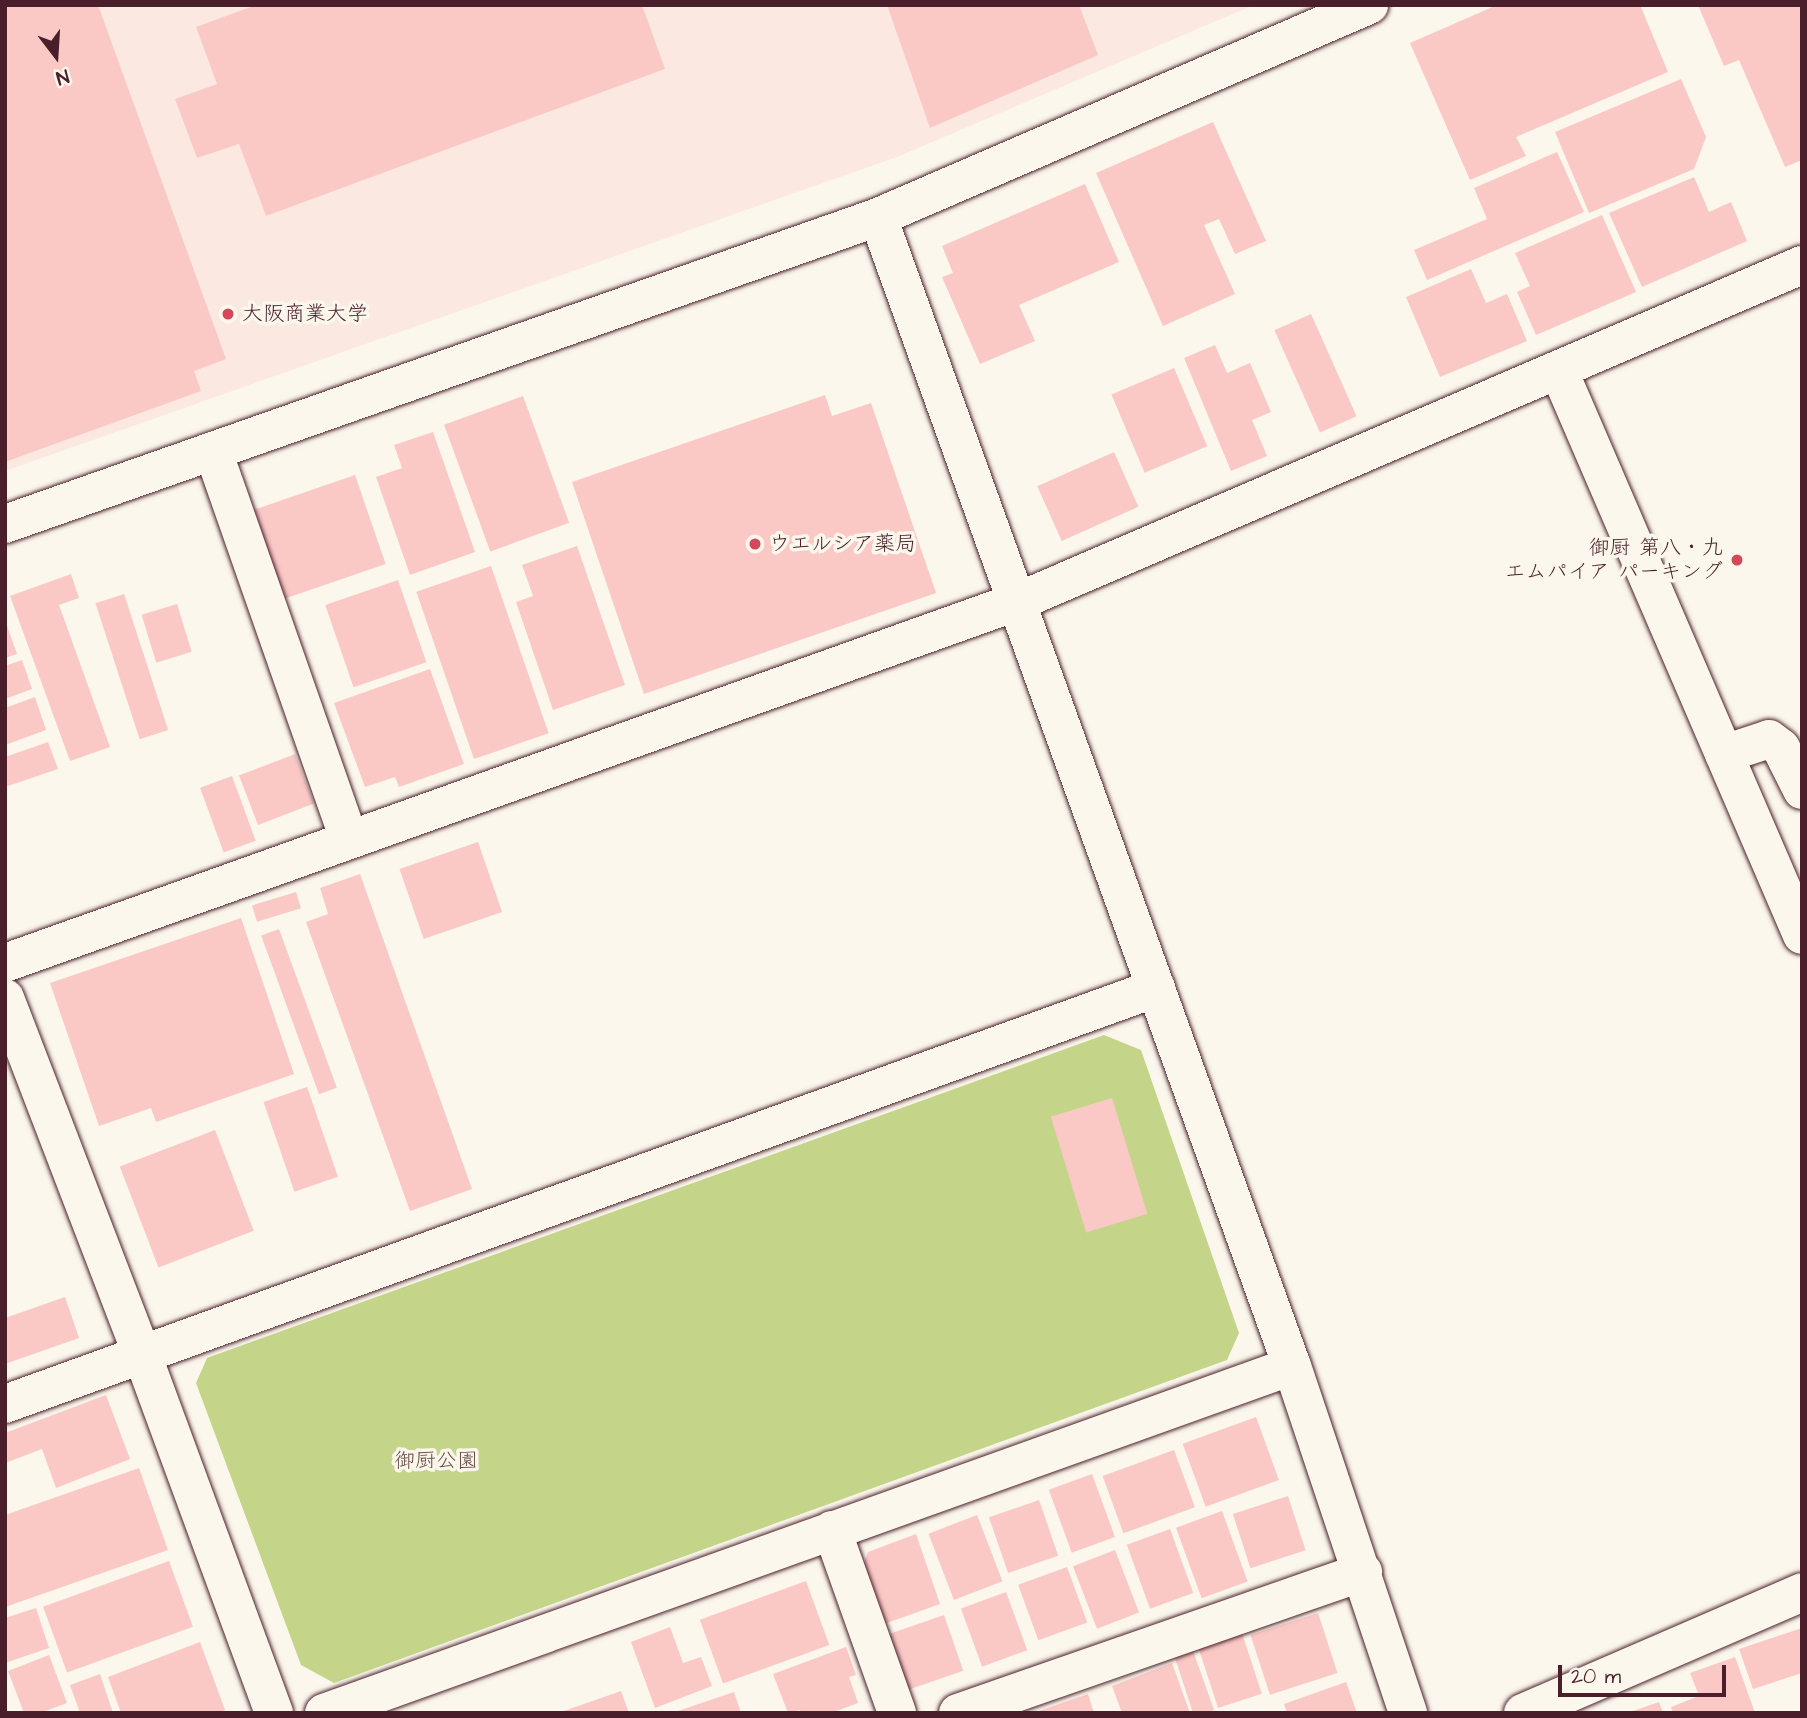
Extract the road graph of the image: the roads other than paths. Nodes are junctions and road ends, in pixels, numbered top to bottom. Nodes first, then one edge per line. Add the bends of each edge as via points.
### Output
1 (1369, 5) edge
2 (878, 217) junction
3 (1802, 265) edge
4 (1559, 371) junction
5 (213, 451) junction
6 (5, 524) edge
7 (1019, 601) junction
8 (1724, 754) junction
9 (1800, 786) edge
10 (349, 840) junction
11 (1802, 934) edge
12 (5, 963) edge
13 (1156, 988) junction
14 (5, 998) edge
15 (142, 1354) junction
16 (1292, 1366) junction
17 (5, 1404) edge
18 (832, 1530) junction
19 (1363, 1572) junction
20 (1802, 1592) edge
21 (274, 1713) edge
22 (324, 1713) edge
23 (897, 1713) edge
24 (958, 1713) edge
25 (1408, 1713) edge
26 (1523, 1713) edge

1 - 2 street
2 - 5 street
2 - 7 street
3 - 4 street
4 - 7 street
4 - 8 street
5 - 6 street
5 - 10 street
7 - 10 street
7 - 13 street
8 - 9 street via 1769,739 1781,748
8 - 11 street
10 - 12 street
13 - 15 street
13 - 16 street
14 - 15 street
15 - 17 street
15 - 21 street
16 - 18 street
16 - 19 street
18 - 22 street
18 - 23 street
19 - 24 street
19 - 25 street
20 - 26 street

